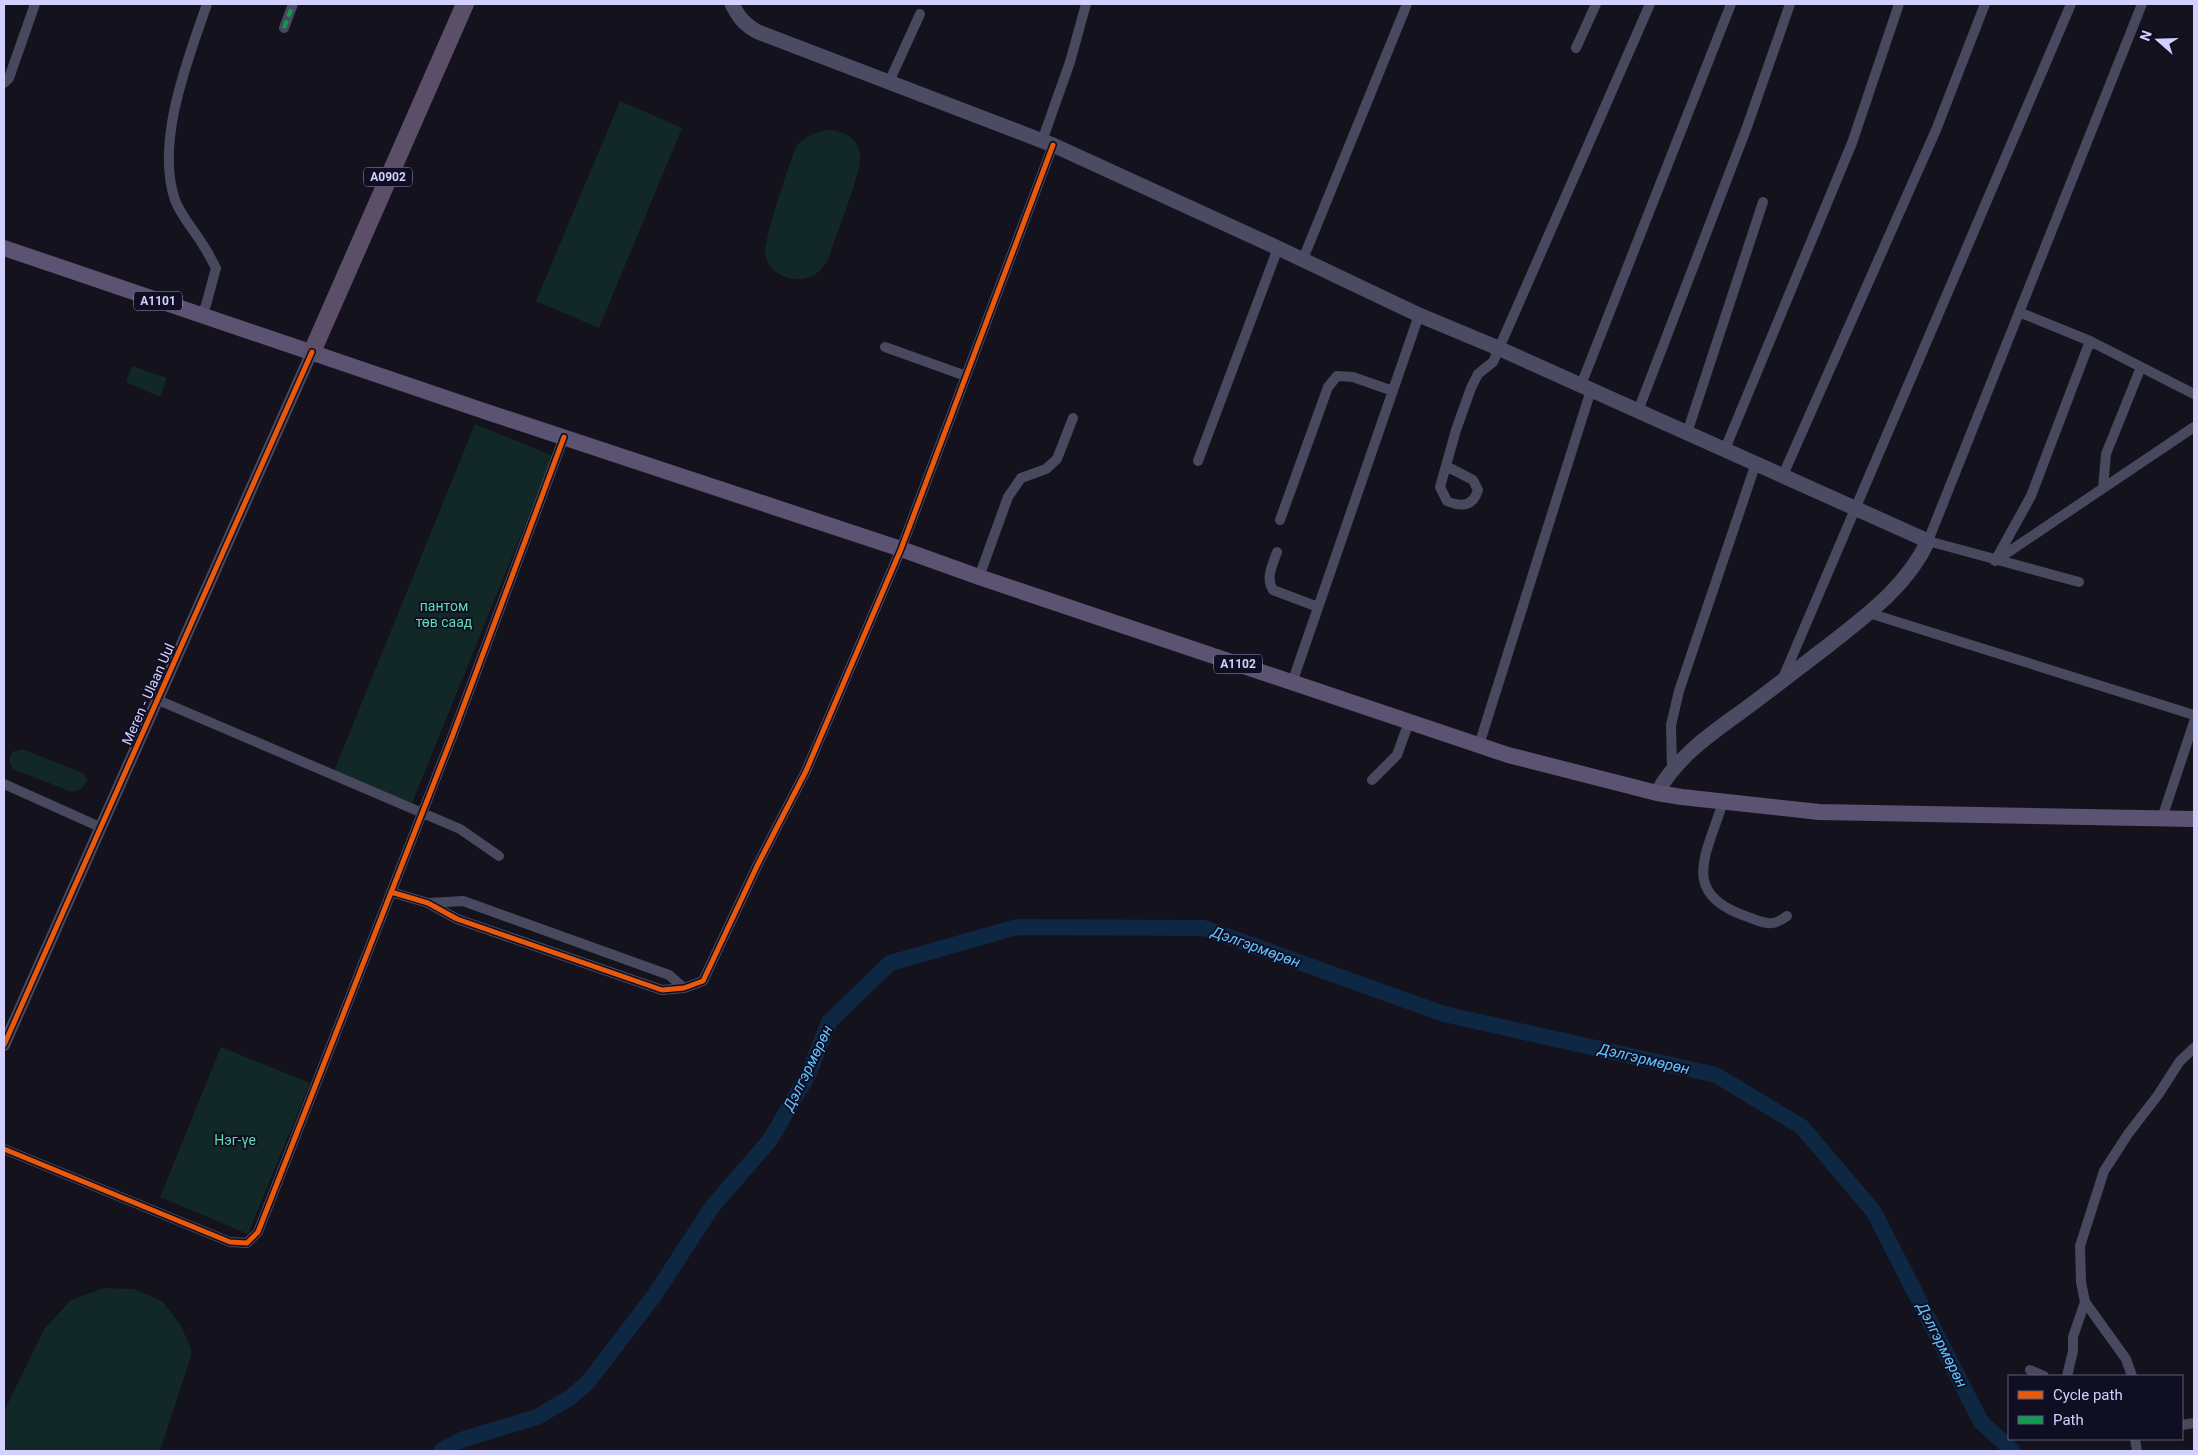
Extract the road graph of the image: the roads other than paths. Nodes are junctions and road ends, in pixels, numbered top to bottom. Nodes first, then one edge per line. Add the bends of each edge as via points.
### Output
1 (35, 4) edge
2 (207, 4) edge
3 (294, 4) edge
4 (466, 4) edge
5 (732, 4) edge
6 (1086, 4) edge
7 (1407, 4) edge
8 (1596, 4) edge
9 (1650, 4) edge
10 (1731, 4) edge
11 (1790, 4) edge
12 (1899, 4) edge
13 (1984, 4) edge
14 (2070, 4) edge
15 (2142, 4) edge
16 (920, 14) dead end
17 (284, 28) dead end
18 (1576, 48) dead end
19 (889, 82) junction
20 (4, 83) edge
21 (1048, 143) junction
22 (1763, 202) dead end
23 (1278, 248) junction
24 (5, 251) edge
25 (1303, 259) junction
26 (2019, 312) junction
27 (1419, 315) junction
28 (201, 316) junction
29 (2090, 341) junction
30 (885, 347) dead end
31 (1498, 348) junction
32 (312, 352) junction
33 (2141, 367) junction
34 (966, 376) junction
35 (1586, 388) junction
36 (1393, 391) junction
37 (2194, 394) edge
38 (1638, 411) junction
39 (1073, 418) dead end
40 (2194, 427) edge
41 (1687, 432) junction
42 (564, 437) junction
43 (1725, 450) junction
44 (1198, 461) dead end
45 (1756, 464) junction
46 (1446, 466) dead end
47 (1783, 475) junction
48 (2103, 488) junction
49 (1856, 508) junction
50 (1280, 520) dead end
51 (1928, 541) junction
52 (902, 548) junction
53 (1277, 552) dead end
54 (1995, 561) junction
55 (979, 577) junction
56 (2079, 582) dead end
57 (1318, 607) junction
58 (1869, 614) junction
59 (1292, 683) junction
60 (1780, 683) junction
61 (158, 700) junction
62 (2194, 715) edge
63 (1409, 722) junction
64 (2194, 722) edge
65 (1479, 745) junction
66 (1672, 768) junction
67 (1372, 780) dead end
68 (4, 784) edge
69 (1657, 793) junction
70 (1723, 802) junction
71 (422, 813) junction
72 (2162, 818) junction
73 (2194, 819) edge
74 (100, 827) junction
75 (499, 856) dead end
76 (391, 892) junction
77 (428, 903) junction
78 (1787, 916) dead end
79 (684, 988) junction
80 (4, 1045) edge
81 (2194, 1048) edge
82 (4, 1149) edge
83 (2085, 1302) junction
84 (2030, 1370) dead end
85 (2042, 1375) edge
86 (2067, 1375) edge
87 (2132, 1375) edge

1 - 20 street via 9,78
2 - 28 street via 172,117 169,172 176,200 216,268
3 - 17 street
4 - 32 highway, A0902
5 - 19 main road via 746,26 758,32
6 - 21 street
7 - 25 street
8 - 18 street
9 - 31 street
10 - 35 street
11 - 38 street via 1747,127
12 - 43 street via 1852,143
13 - 47 street via 1936,130
14 - 49 street
15 - 26 street
16 - 19 street
19 - 21 main road
21 - 23 main road
21 - 34 street
22 - 41 street
23 - 25 main road
23 - 44 street
24 - 28 main road, A1101
25 - 27 main road
26 - 29 street
26 - 51 street
27 - 31 main road
27 - 36 street
28 - 32 main road, A1101
29 - 33 street
29 - 54 street via 2031,496
30 - 34 street
31 - 35 main road
31 - 46 street via 1493,362 1478,374 1471,388
32 - 42 main road, A1102
32 - 61 street, Meren - Ulaan Uul
33 - 37 street
33 - 48 street via 2106,454
34 - 52 street
35 - 38 main road
35 - 65 street
36 - 50 street via 1353,377 1338,376 1328,387
36 - 57 street
38 - 41 main road
39 - 55 street via 1057,459 1046,469 1020,478 1008,497
40 - 48 street
41 - 43 main road
42 - 52 main road, A1102
42 - 71 street
43 - 45 main road
45 - 47 main road
45 - 66 street via 1679,692 1671,725
47 - 49 main road
48 - 54 street
49 - 51 main road
49 - 60 street
51 - 54 street
51 - 58 main road via 1910,572
52 - 55 main road, A1102
52 - 79 street via 806,771 703,981
53 - 57 street via 1269,578 1273,590
54 - 56 street
55 - 59 main road, A1102
57 - 59 street
58 - 60 main road
58 - 62 street
59 - 63 main road, A1102
60 - 66 main road via 1705,738
61 - 71 street
61 - 74 street, Meren - Ulaan Uul
63 - 65 main road, A1102
63 - 67 street via 1397,755
64 - 72 street
65 - 69 main road, A1102
66 - 69 main road
68 - 74 street
69 - 70 main road, A1102
70 - 72 main road, A1102 via 1819,812
70 - 78 street via 1702,870 1708,894 1729,910 1768,924 1778,923
71 - 75 street via 460,829
71 - 76 street
72 - 73 main road, A1102
74 - 80 street, Meren - Ulaan Uul
76 - 77 street
76 - 82 street via 258,1232 247,1243 230,1242
77 - 79 street via 457,919 662,990
77 - 79 street via 463,901 669,975
81 - 83 street via 2180,1060 2104,1171 2080,1246
83 - 86 street via 2073,1337 2074,1351
83 - 87 street via 2126,1360
84 - 85 street

